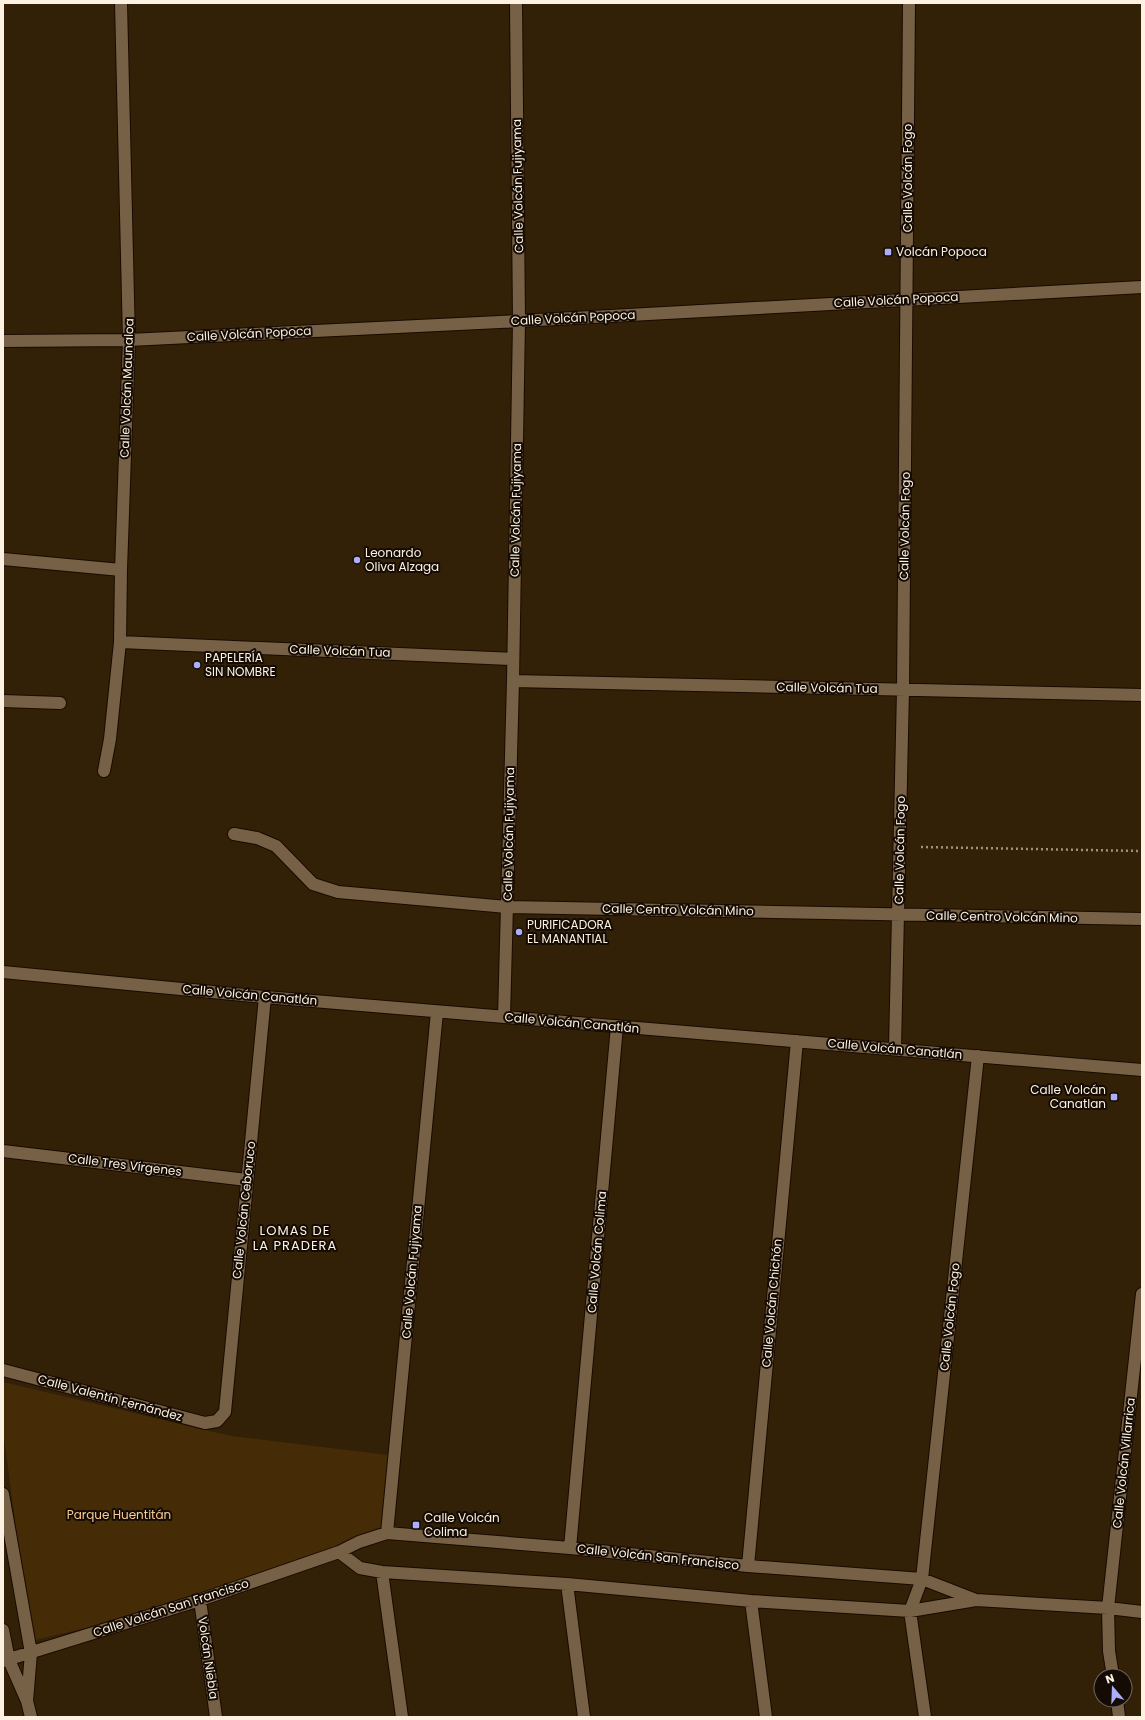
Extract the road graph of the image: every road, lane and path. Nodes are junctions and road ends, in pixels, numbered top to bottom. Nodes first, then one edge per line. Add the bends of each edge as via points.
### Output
1 (121, 3) edge
2 (516, 3) edge
3 (909, 3) edge
4 (1142, 287) edge
5 (908, 300) junction
6 (519, 321) junction
7 (130, 340) junction
8 (3, 341) edge
9 (3, 560) edge
10 (120, 570) junction
11 (120, 642) junction
12 (513, 659) junction
13 (513, 681) junction
14 (903, 690) junction
15 (1142, 695) edge
16 (3, 701) edge
17 (60, 704) dead end
18 (104, 771) dead end
19 (234, 834) dead end
20 (900, 847) junction
21 (1142, 851) edge
22 (507, 907) junction
23 (898, 915) junction
24 (1142, 920) edge
25 (3, 972) edge
26 (265, 997) junction
27 (437, 1012) junction
28 (504, 1017) junction
29 (617, 1026) junction
30 (797, 1041) junction
31 (895, 1048) junction
32 (978, 1056) junction
33 (1142, 1070) edge
34 (3, 1151) edge
35 (247, 1180) junction
36 (1142, 1294) edge
37 (3, 1370) edge
38 (217, 1421) joint
39 (3, 1494) edge
40 (387, 1533) junction
41 (570, 1548) junction
42 (339, 1552) junction
43 (748, 1566) junction
44 (382, 1572) junction
45 (922, 1579) junction
46 (567, 1584) junction
47 (200, 1600) junction
48 (976, 1600) junction
49 (751, 1601) junction
50 (1108, 1608) junction
51 (910, 1611) junction
52 (1142, 1612) edge
53 (3, 1630) edge
54 (31, 1653) junction
55 (6, 1660) edge
56 (1112, 1668) edge
57 (27, 1701) junction
58 (31, 1717) edge
59 (216, 1717) edge
60 (402, 1717) edge
61 (584, 1717) edge
62 (766, 1717) edge
63 (925, 1717) edge

1 - 7 street, Calle Volcán Maunaloa
2 - 6 street, Calle Volcán Fujiyama
3 - 5 street, Calle Volcán Fogo
4 - 5 street, Calle Volcán Popoca
5 - 6 street, Calle Volcán Popoca
5 - 14 street, Calle Volcán Fogo
6 - 7 street, Calle Volcán Popoca
6 - 12 street, Calle Volcán Fujiyama
7 - 8 street, Calle Volcán Popoca
7 - 10 street, Calle Volcán Maunaloa
9 - 10 street
10 - 11 street, Calle Volcán Maunaloa
11 - 12 street, Calle Volcán Tua
11 - 18 street, Calle Volcán Maunaloa via 110,739
12 - 13 street, Calle Volcán Fujiyama
13 - 14 street, Calle Volcán Tua
13 - 22 street, Calle Volcán Fujiyama
14 - 15 street, Calle Volcán Tua
14 - 20 street, Calle Volcán Fogo
16 - 17 street
19 - 22 street, Calle Centro Volcán Mino via 257,838 276,846 313,884 338,892
20 - 21 path
20 - 23 street, Calle Volcán Fogo
22 - 23 street, Calle Centro Volcán Mino
22 - 28 street, Calle Volcán Fujiyama
23 - 24 street, Calle Centro Volcán Mino
23 - 31 street, Calle Volcán Fogo
25 - 26 street, Calle Volcán Canatlán
26 - 27 street, Calle Volcán Canatlán
26 - 35 street, Calle Volcán Ceboruco
27 - 28 street, Calle Volcán Canatlán
27 - 40 street, Calle Volcán Fujiyama
28 - 29 street, Calle Volcán Canatlán
29 - 30 street, Calle Volcán Canatlán
29 - 41 street, Calle Volcán Colima
30 - 31 street, Calle Volcán Canatlán
30 - 43 street, Calle Volcán Chichón
31 - 32 street, Calle Volcán Canatlán
32 - 33 street, Calle Volcán Canatlán
32 - 45 street, Calle Volcán Fogo
34 - 35 street, Calle Tres Vírgenes
35 - 38 street, Calle Volcán Ceboruco via 224,1412
36 - 50 street, Calle Volcán Villarrica
37 - 38 street, Calle Valentín Fernández via 205,1423
39 - 54 street
40 - 41 street, Calle Volcán San Francisco
40 - 42 street, Calle Volcán San Francisco
41 - 43 street, Calle Volcán San Francisco
42 - 44 street, Calle Volcán San Francisco via 360,1568
42 - 47 street, Calle Volcán San Francisco
43 - 45 street, Calle Volcán San Francisco
44 - 46 street, Calle Volcán San Francisco
44 - 60 street
45 - 48 street, Calle Volcán San Francisco
45 - 51 street, Calle Volcán Fogo
46 - 49 street, Calle Volcán San Francisco
46 - 61 street
47 - 54 street, Calle Volcán San Francisco
47 - 59 street, Volcán Niebla
48 - 50 street, Calle Volcán San Francisco
48 - 51 street, Calle Volcán San Francisco
49 - 51 street, Calle Volcán San Francisco
49 - 62 street
50 - 52 street, Calle Volcán San Francisco
50 - 56 street, Calle Volcán Villarrica
51 - 63 street
53 - 55 street
54 - 55 street, Calle Volcán San Francisco
54 - 57 street
55 - 57 street
57 - 58 street

